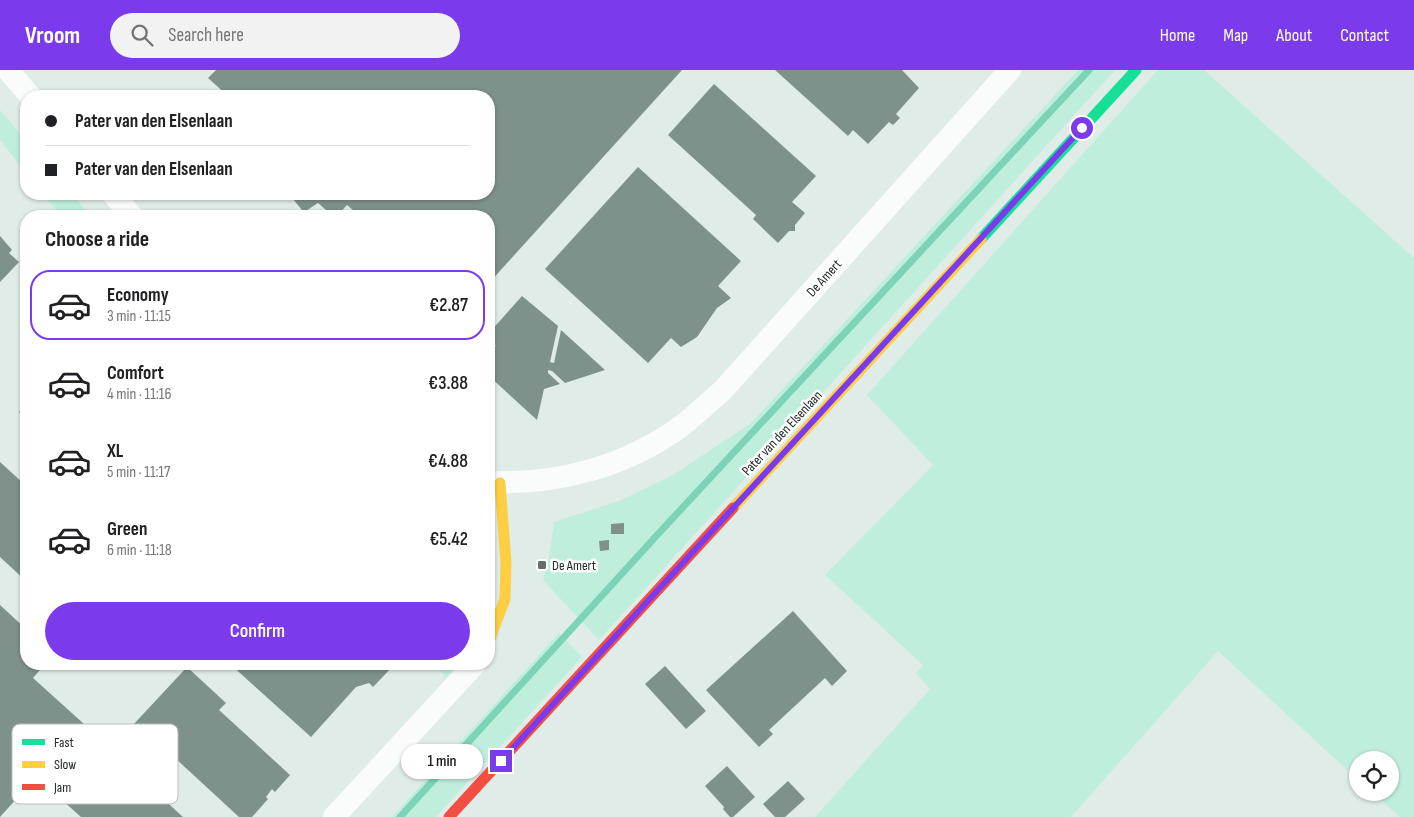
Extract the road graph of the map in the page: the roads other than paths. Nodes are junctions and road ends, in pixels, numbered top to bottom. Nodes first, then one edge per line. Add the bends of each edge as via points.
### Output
1 (1010, 70) edge
2 (1136, 70) edge
3 (11, 71) edge
4 (25, 90) edge
5 (118, 200) edge
6 (127, 210) edge
7 (495, 482) edge
8 (495, 625) edge
9 (469, 670) edge
10 (334, 817) edge
11 (449, 817) edge

1 - 7 street, De Amert via 724,390 681,426 619,460 580,474 544,480
2 - 11 street, Pater van den Elsenlaan
3 - 4 street
5 - 6 street
7 - 8 street, De Amert via 506,563 505,599
9 - 10 street

